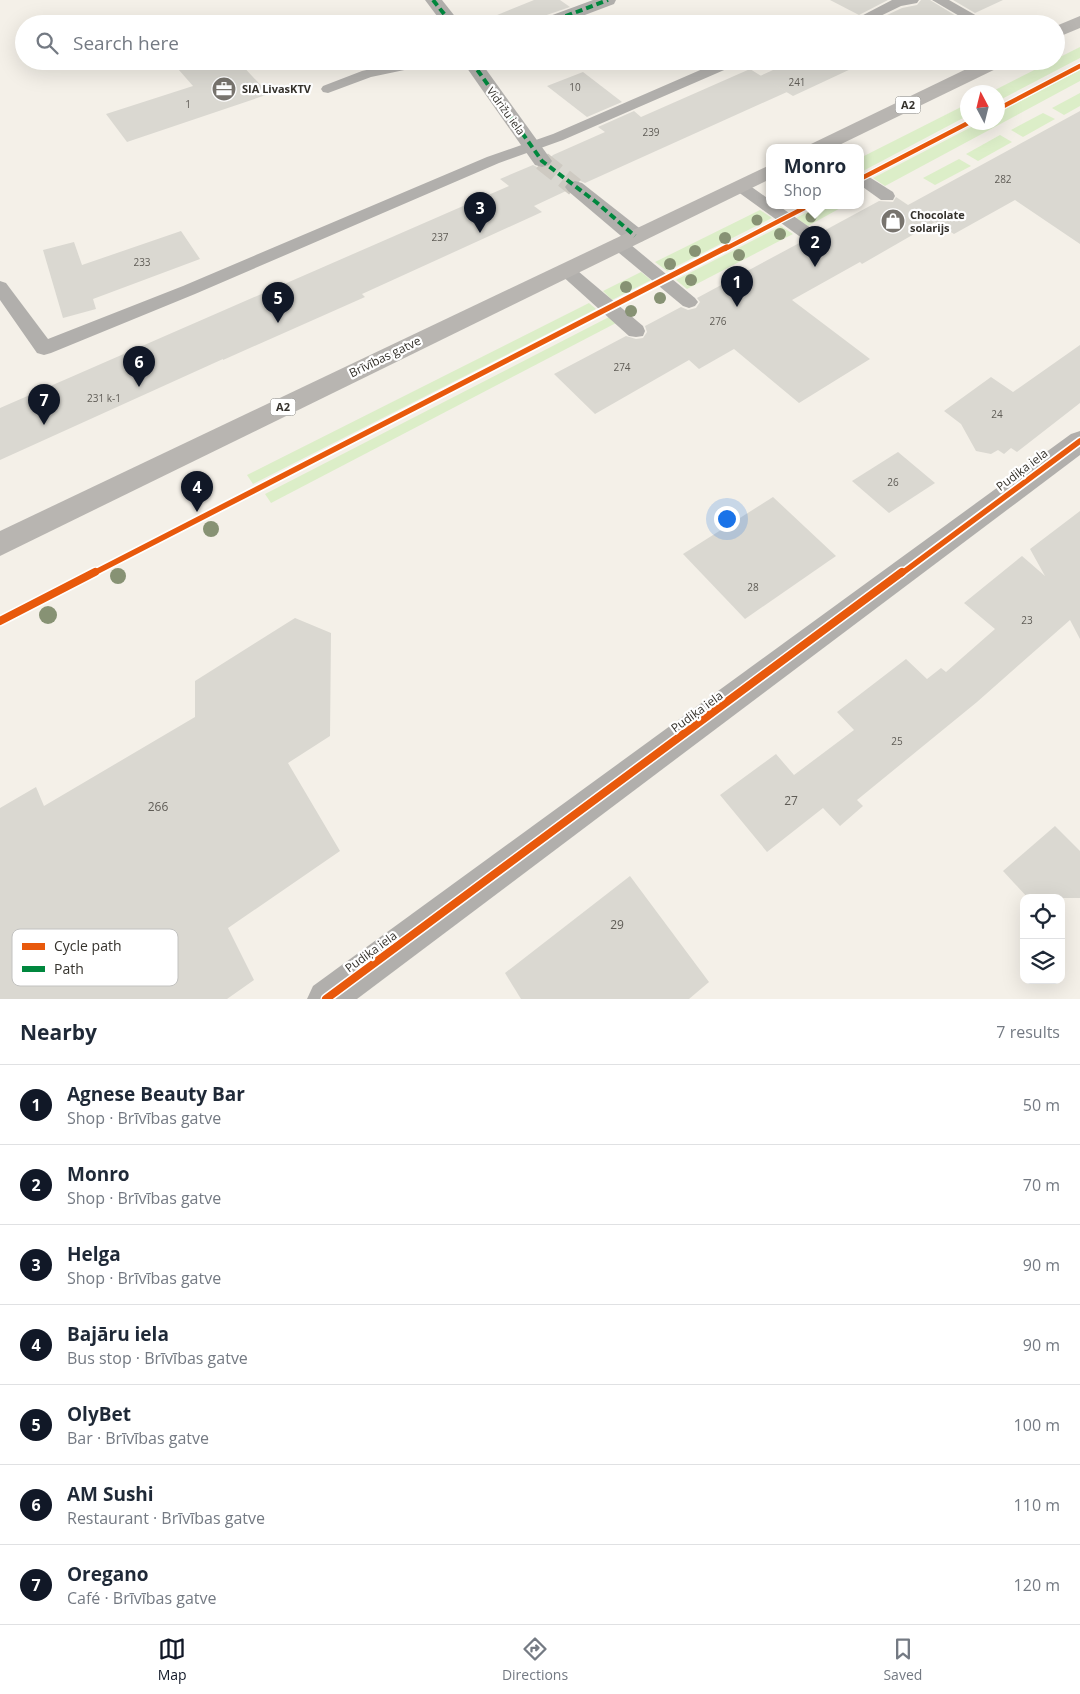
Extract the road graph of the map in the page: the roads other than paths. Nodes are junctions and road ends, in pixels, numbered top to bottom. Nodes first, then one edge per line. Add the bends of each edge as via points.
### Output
1 (434, 0) edge
2 (608, 0) edge
3 (912, 0) edge
4 (939, 0) edge
5 (445, 15) edge
6 (569, 15) edge
7 (872, 15) edge
8 (967, 15) edge
9 (1080, 21) edge
10 (1065, 28) edge
11 (386, 70) edge
12 (477, 70) edge
13 (712, 70) edge
14 (979, 70) edge
15 (328, 89) dead end
16 (826, 144) edge
17 (536, 154) junction
18 (766, 173) edge
19 (864, 181) edge
20 (740, 186) junction
21 (575, 187) tunnel mouth
22 (887, 196) dead end
23 (766, 204) edge
24 (772, 209) edge
25 (812, 237) dead end
26 (627, 240) junction
27 (566, 270) junction
28 (0, 287) edge
29 (689, 302) dead end
30 (636, 331) dead end
31 (1080, 441) edge
32 (0, 544) edge
33 (326, 999) edge

1 - 5 street
2 - 6 street
3 - 7 lane
4 - 8 lane
9 - 10 highway
11 - 15 lane
12 - 17 street, Vidrižu iela
13 - 17 lane via 558,137
14 - 16 highway, A2
17 - 28 lane via 494,160 44,348
18 - 20 highway, Brīvības gatve / A2
19 - 22 lane
20 - 23 lane
20 - 26 highway, Brīvības gatve / A2
21 - 26 street
24 - 25 lane
26 - 27 highway, Brīvības gatve / A2
26 - 29 lane
27 - 30 lane
27 - 32 highway, Brīvības gatve / A2
31 - 33 street, Pudiķa iela

